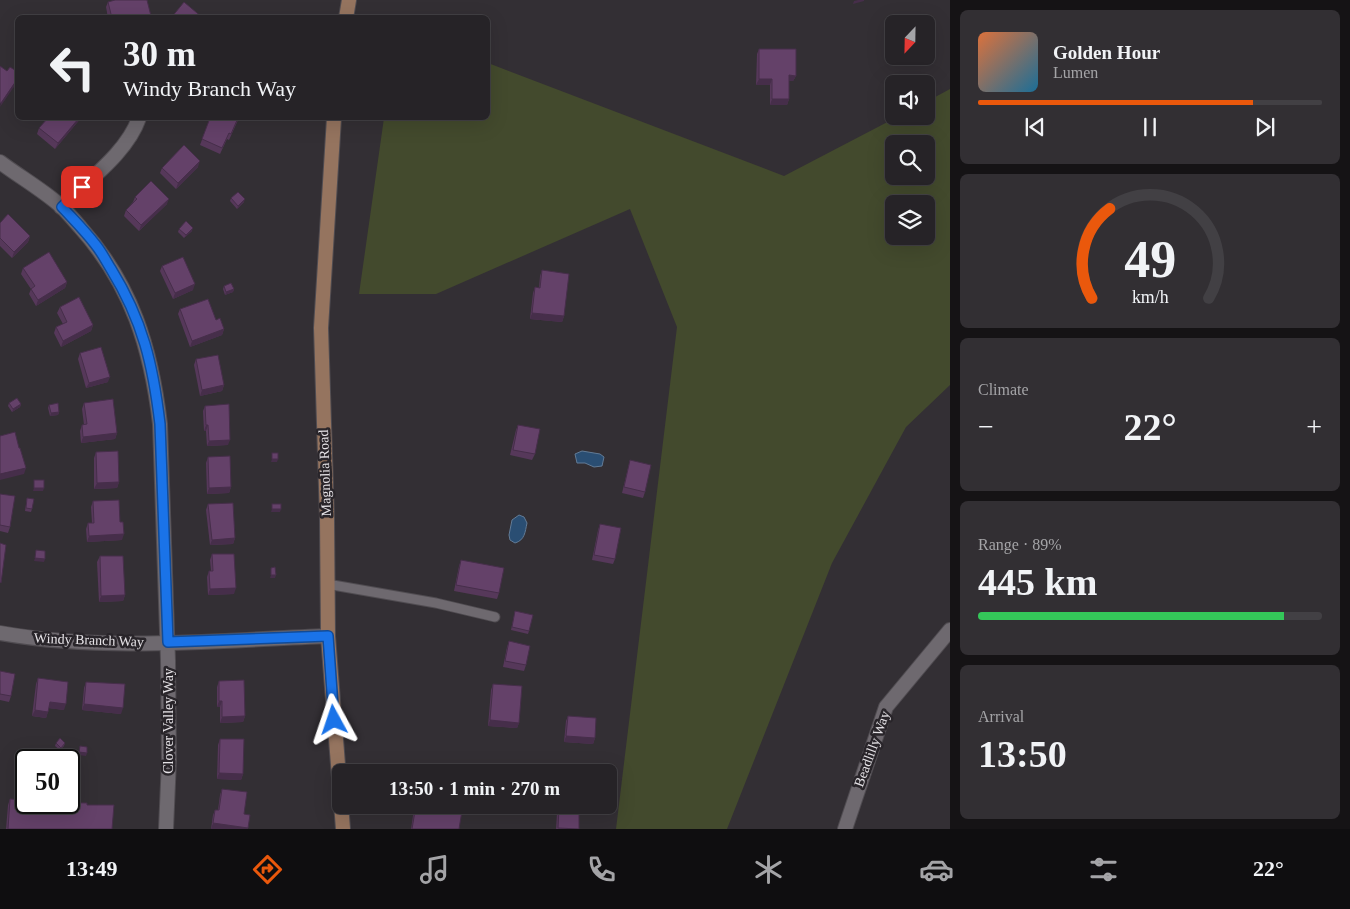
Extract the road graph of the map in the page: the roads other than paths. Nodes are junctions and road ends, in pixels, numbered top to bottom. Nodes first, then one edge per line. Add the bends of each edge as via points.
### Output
1 (349, 0) edge
2 (346, 15) edge
3 (138, 120) edge
4 (334, 120) edge
5 (0, 162) edge
6 (62, 207) junction
7 (327, 584) junction
8 (495, 617) dead end
9 (950, 630) edge
10 (0, 633) edge
11 (328, 636) junction
12 (168, 642) junction
13 (166, 829) edge
14 (343, 829) edge
15 (844, 829) edge

1 - 2 main road
3 - 6 street via 118,153
4 - 7 main road, Magnolia Road via 321,328
5 - 6 street, Clover Valley Way
6 - 12 street, Clover Valley Way via 96,245 122,286 148,351 160,424
7 - 8 lane via 436,602
7 - 11 main road, Magnolia Road
9 - 15 street, Beadlilly Way via 886,707
10 - 12 street, Windy Branch Way via 63,642
11 - 12 street, Windy Branch Way
11 - 14 main road, Magnolia Road
12 - 13 street, Clover Valley Way

